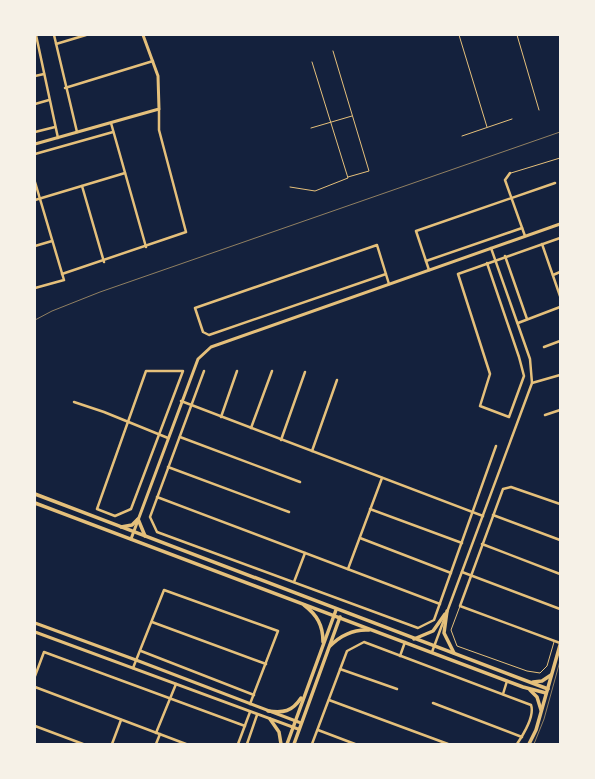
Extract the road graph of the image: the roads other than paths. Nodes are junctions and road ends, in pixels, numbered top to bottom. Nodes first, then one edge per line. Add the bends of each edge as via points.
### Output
1 (36, 35) edge
2 (54, 35) edge
3 (86, 35) edge
4 (143, 35) edge
5 (459, 35) edge
6 (517, 35) edge
7 (56, 44) junction
8 (37, 48) edge
9 (333, 51) dead end
10 (153, 61) junction
11 (312, 62) dead end
12 (44, 74) junction
13 (35, 76) edge
14 (65, 88) junction
15 (49, 100) junction
16 (35, 104) edge
17 (159, 109) junction
18 (539, 110) dead end
19 (352, 116) junction
20 (512, 119) dead end
21 (111, 123) junction
22 (331, 123) junction
23 (55, 126) junction
24 (311, 128) dead end
25 (487, 128) junction
26 (35, 132) edge
27 (77, 132) junction
28 (113, 132) junction
29 (462, 136) dead end
30 (58, 138) junction
31 (35, 144) edge
32 (35, 154) edge
33 (560, 158) edge
34 (125, 173) junction
35 (510, 173) joint
36 (348, 178) junction
37 (35, 182) edge
38 (556, 183) dead end
39 (82, 186) junction
40 (290, 187) dead end
41 (40, 198) junction
42 (512, 198) junction
43 (35, 200) edge
44 (560, 224) edge
45 (522, 228) junction
46 (525, 236) junction
47 (560, 238) edge
48 (52, 241) junction
49 (542, 244) junction
50 (35, 246) edge
51 (146, 246) junction
52 (491, 248) junction
53 (505, 256) junction
54 (495, 260) junction
55 (426, 261) junction
56 (104, 262) junction
57 (487, 263) junction
58 (429, 270) junction
59 (560, 272) edge
60 (62, 274) junction
61 (386, 274) junction
62 (553, 275) junction
63 (389, 284) junction
64 (35, 288) edge
65 (560, 296) edge
66 (560, 307) edge
67 (527, 319) junction
68 (518, 323) junction
69 (560, 341) edge
70 (544, 347) dead end
71 (204, 371) dead end
72 (237, 371) dead end
73 (272, 372) dead end
74 (305, 372) dead end
75 (560, 375) edge
76 (337, 380) dead end
77 (532, 383) junction
78 (74, 402) dead end
79 (181, 402) junction
80 (191, 405) junction
81 (560, 410) edge
82 (545, 415) dead end
83 (221, 417) junction
84 (129, 422) junction
85 (251, 428) junction
86 (159, 434) junction
87 (180, 436) junction
88 (168, 438) junction
89 (281, 440) junction
90 (496, 446) dead end
91 (312, 451) junction
92 (168, 467) junction
93 (382, 478) junction
94 (300, 482) dead end
95 (35, 494) edge
96 (157, 497) junction
97 (35, 503) edge
98 (560, 504) edge
99 (370, 509) junction
100 (289, 512) dead end
101 (474, 512) junction
102 (493, 515) junction
103 (483, 516) junction
104 (138, 519) junction
105 (120, 527) junction
106 (134, 532) junction
107 (146, 537) junction
108 (360, 538) junction
109 (131, 539) junction
110 (560, 540) edge
111 (462, 543) junction
112 (482, 544) junction
113 (305, 553) junction
114 (348, 569) junction
115 (462, 572) junction
116 (451, 573) junction
117 (560, 574) edge
118 (471, 575) junction
119 (294, 582) junction
120 (300, 602) junction
121 (440, 604) junction
122 (460, 606) junction
123 (560, 609) edge
124 (336, 610) junction
125 (447, 611) junction
126 (342, 612) junction
127 (334, 615) junction
128 (340, 618) junction
129 (152, 622) junction
130 (35, 623) edge
131 (374, 630) junction
132 (35, 632) edge
133 (414, 639) junction
134 (554, 641) junction
135 (405, 642) junction
136 (560, 644) edge
137 (323, 645) junction
138 (434, 646) junction
139 (329, 647) junction
140 (140, 651) junction
141 (432, 652) junction
142 (455, 654) junction
143 (400, 656) junction
144 (136, 660) junction
145 (266, 664) junction
146 (133, 668) junction
147 (340, 669) junction
148 (552, 673) junction
149 (35, 676) edge
150 (507, 681) junction
151 (526, 681) junction
152 (176, 684) junction
153 (35, 687) edge
154 (523, 687) junction
155 (548, 689) junction
156 (398, 690) dead end
157 (305, 693) junction
158 (546, 693) junction
159 (502, 694) junction
160 (254, 695) junction
161 (170, 698) junction
162 (329, 700) junction
163 (433, 703) dead end
164 (250, 704) junction
165 (268, 711) junction
166 (250, 712) junction
167 (257, 715) junction
168 (540, 715) junction
169 (270, 719) junction
170 (121, 720) junction
171 (295, 721) junction
172 (301, 723) junction
173 (35, 726) edge
174 (245, 726) junction
175 (292, 727) junction
176 (298, 730) junction
177 (318, 730) junction
178 (158, 734) junction
179 (522, 737) junction
180 (83, 744) edge
181 (112, 744) edge
182 (156, 744) edge
183 (186, 744) edge
184 (238, 744) edge
185 (247, 744) edge
186 (281, 744) edge
187 (287, 744) edge
188 (294, 744) edge
189 (312, 744) edge
190 (355, 744) edge
191 (448, 744) edge
192 (517, 744) edge
193 (529, 744) edge

1 - 8 street
2 - 7 street
3 - 7 street
4 - 10 street
5 - 25 lane
6 - 18 lane
7 - 14 street
8 - 12 street
9 - 19 lane
10 - 14 street
10 - 17 street via 159,82
11 - 22 lane
12 - 13 street
12 - 15 street
14 - 27 street
15 - 16 street
15 - 23 street
17 - 21 street
17 - 51 street via 159,130 186,232
19 - 22 lane
19 - 36 lane via 369,171
20 - 25 lane
21 - 27 street
21 - 28 street
22 - 24 lane
22 - 36 lane
23 - 26 street
23 - 30 street
25 - 29 lane
27 - 30 street
28 - 32 street
28 - 34 street
30 - 31 street
33 - 35 lane
34 - 39 street
34 - 51 street
35 - 42 street via 505,180
36 - 40 lane via 315,191
37 - 41 street
38 - 42 street
39 - 41 street
39 - 56 street
41 - 43 street
41 - 48 street
42 - 45 street
42 - 55 street via 416,231
44 - 46 street
45 - 46 street
45 - 55 street
46 - 52 street
47 - 49 street
48 - 50 street
48 - 60 street
49 - 53 street
49 - 62 street
51 - 56 street
52 - 54 street
52 - 58 street
53 - 54 street
53 - 67 street
54 - 57 street
54 - 68 street
55 - 58 street
56 - 60 street
57 - 57 street via 524,376 509,417 480,406 490,374 458,274
58 - 63 street
59 - 62 street
60 - 64 street via 64,280
61 - 61 street via 209,335 203,332 195,308 377,245
61 - 63 street
62 - 65 street
63 - 79 street via 211,347 198,359
66 - 67 street
67 - 68 street
68 - 77 street via 530,359
69 - 70 street
71 - 80 street
72 - 83 street
73 - 85 street
74 - 89 street
75 - 77 street
76 - 91 street
77 - 103 street
78 - 84 street
79 - 80 street
79 - 88 street
80 - 83 street
80 - 87 street
81 - 82 street
83 - 85 street
84 - 86 street
84 - 86 street via 146,371 183,371
84 - 86 street via 97,509 115,516 131,509
85 - 89 street
86 - 88 street
87 - 92 street
87 - 94 street
88 - 104 street
89 - 91 street
90 - 101 street
91 - 93 street
92 - 96 street
92 - 100 street
93 - 99 street
93 - 101 street
95 - 105 main road
96 - 113 street
96 - 119 street via 150,517 157,532
97 - 109 main road
98 - 102 street via 508,486 501,491
99 - 108 street
99 - 111 street
101 - 103 street
101 - 111 street
102 - 110 street
102 - 112 street
103 - 115 street
104 - 105 main road via 132,525
104 - 106 street
104 - 107 main road
105 - 106 main road
106 - 107 main road
106 - 109 street
107 - 124 main road
108 - 114 street
108 - 116 street
109 - 120 main road
111 - 116 street
112 - 117 street
112 - 118 street
113 - 114 street
113 - 119 street
114 - 121 street
115 - 118 street
115 - 125 street
116 - 121 street
118 - 122 street
118 - 123 street
119 - 121 street via 418,628 434,620
120 - 127 main road
120 - 137 main road via 318,618
122 - 134 street
122 - 134 lane via 450,630 457,646 527,671 540,673 547,666
124 - 126 main road
124 - 127 main road
125 - 133 main road via 433,631
125 - 138 street
125 - 142 main road via 444,633 448,645
126 - 128 main road
126 - 133 main road
127 - 128 main road
127 - 137 main road
128 - 131 main road
128 - 139 main road
129 - 140 street
129 - 145 street
129 - 145 street via 164,590 278,631
130 - 144 street
131 - 135 main road
131 - 139 main road via 347,633
132 - 146 street
133 - 138 main road
134 - 136 street
135 - 141 main road
135 - 143 street
136 - 148 main road
137 - 157 main road
138 - 141 street
138 - 142 main road
139 - 172 main road
140 - 144 street
140 - 160 street
141 - 150 main road
142 - 151 main road
143 - 147 street via 364,642 347,651
143 - 159 street
144 - 146 street
144 - 164 street
145 - 160 street
146 - 152 street
147 - 156 street
147 - 162 street
148 - 151 main road via 542,681
148 - 155 main road
149 - 161 street via 44,652
150 - 154 main road
150 - 159 street
151 - 155 main road
152 - 161 street
152 - 166 street
153 - 170 street
154 - 158 main road
154 - 168 main road via 537,697 541,707
155 - 158 main road
157 - 165 main road via 289,710
157 - 171 main road
158 - 168 main road
159 - 179 street via 531,705
160 - 164 street
161 - 174 street
161 - 178 street
162 - 177 street
162 - 191 street
163 - 179 street
164 - 165 street
165 - 171 street
166 - 167 street
166 - 174 street
167 - 169 street
167 - 185 street
168 - 193 main road
169 - 175 street
169 - 186 main road via 278,732
170 - 178 street
170 - 181 street
171 - 172 street
171 - 175 main road
172 - 176 main road
173 - 180 street
174 - 184 street
175 - 176 street
175 - 187 main road
176 - 188 main road
177 - 189 street
177 - 190 street
178 - 182 street
178 - 183 street
179 - 192 street

